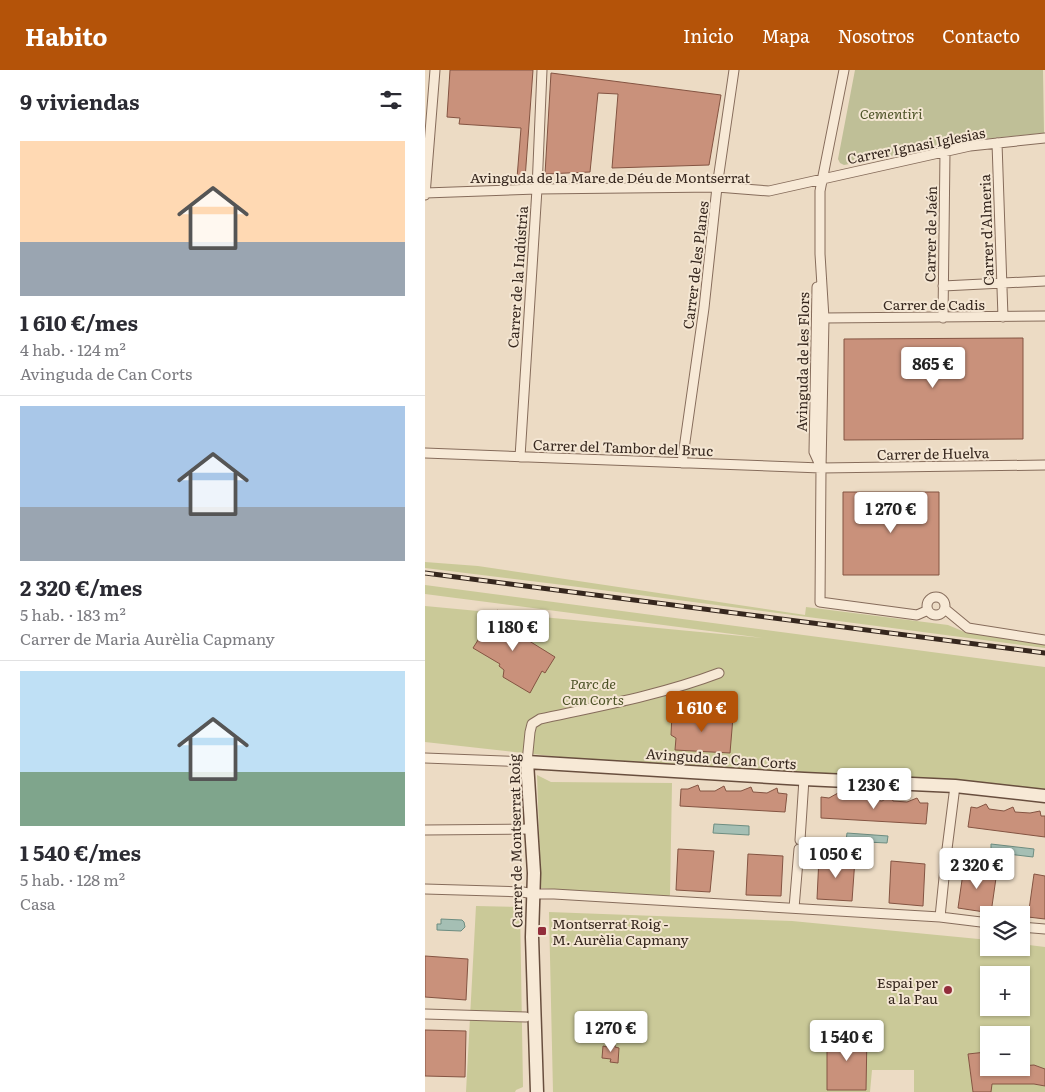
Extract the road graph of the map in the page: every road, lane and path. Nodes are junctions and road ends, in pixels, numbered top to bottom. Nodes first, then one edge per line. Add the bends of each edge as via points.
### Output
1 (435, 70) edge
2 (542, 70) edge
3 (734, 70) edge
4 (844, 70) edge
5 (1045, 138) edge
6 (997, 143) junction
7 (945, 152) junction
8 (823, 178) junction
9 (717, 187) junction
10 (537, 189) junction
11 (425, 194) edge
12 (820, 254) junction
13 (1045, 281) edge
14 (1002, 283) junction
15 (943, 286) junction
16 (1045, 316) edge
17 (1003, 317) junction
18 (824, 318) junction
19 (943, 318) junction
20 (425, 453) edge
21 (520, 456) junction
22 (682, 463) junction
23 (1045, 465) edge
24 (821, 468) junction
25 (945, 609) junction
26 (926, 610) junction
27 (1045, 640) edge
28 (719, 673) dead end
29 (425, 758) edge
30 (527, 762) junction
31 (805, 779) junction
32 (955, 786) junction
33 (1045, 796) edge
34 (425, 830) edge
35 (532, 830) junction
36 (425, 889) edge
37 (533, 894) junction
38 (794, 908) junction
39 (940, 917) junction
40 (980, 922) edge
41 (1030, 927) edge
42 (1045, 929) edge
43 (425, 1014) edge
44 (526, 1017) dead end
45 (537, 1092) edge

1 - 11 street
2 - 10 street, Carrer de la Indústria
3 - 9 street, Carrer de les Planes
4 - 8 street, Avinguda de les Flors
5 - 6 street, Carrer Ignasi Iglesias
6 - 7 street, Carrer Ignasi Iglesias
6 - 14 street, Carrer d'Almeria
7 - 8 street, Carrer Ignasi Iglesias
7 - 15 street, Carrer de Jaén
8 - 9 street, Avinguda de la Mare de Déu de Montserrat via 769,191
8 - 12 street, Avinguda de les Flors
9 - 10 street, Avinguda de la Mare de Déu de Montserrat
9 - 22 street, Carrer de les Planes via 705,308
10 - 11 street, Avinguda de la Mare de Déu de Montserrat
10 - 21 street, Carrer de la Indústria
12 - 18 street, Avinguda de les Flors
12 - 24 street, Avinguda de les Flors via 814,452
13 - 14 street
14 - 15 street
14 - 17 street, Carrer d'Almeria
15 - 19 street, Carrer de Jaén
16 - 17 street, Carrer de Cadis
17 - 19 street, Carrer de Cadis
18 - 19 street, Carrer de Cadis
18 - 24 street, Avinguda de les Flors
20 - 21 street, Carrer del Tambor del Bruc
21 - 22 street, Carrer del Tambor del Bruc
22 - 24 street, Carrer del Tambor del Bruc
23 - 24 street, Carrer de Huelva
24 - 26 street, Avinguda de les Flors via 821,602 917,615
25 - 26 street via 940,615 933,616
25 - 26 street via 943,600 932,597
25 - 27 street via 968,628
28 - 30 street, Carrer de Montserrat Roig via 637,698 540,719 532,724
29 - 30 street, Avinguda de Can Corts
30 - 31 street, Avinguda de Can Corts
30 - 35 street, Carrer de Montserrat Roig
31 - 32 street, Avinguda de Can Corts
31 - 38 street
32 - 33 street, Avinguda de Can Corts
32 - 39 street
34 - 35 street
35 - 37 street, Carrer de Montserrat Roig
36 - 37 street
37 - 38 street
37 - 45 street, Carrer de Montserrat Roig
38 - 39 street
39 - 40 street
41 - 42 street
43 - 44 street

